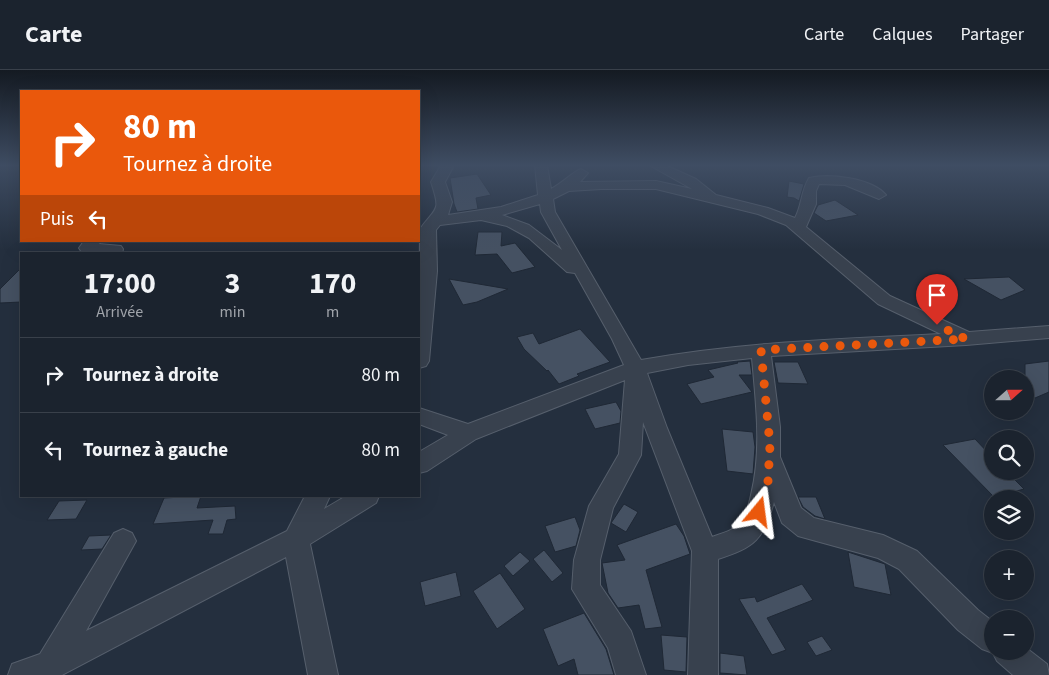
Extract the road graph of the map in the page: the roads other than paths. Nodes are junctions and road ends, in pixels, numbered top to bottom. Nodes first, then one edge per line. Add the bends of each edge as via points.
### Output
1 (442, 193) edge
2 (552, 193) edge
3 (691, 193) edge
4 (705, 193) edge
5 (809, 193) edge
6 (876, 193) edge
7 (879, 195) dead end
8 (546, 196) junction
9 (711, 198) junction
10 (470, 218) junction
11 (435, 221) junction
12 (799, 227) junction
13 (92, 242) edge
14 (114, 252) edge
15 (588, 283) junction
16 (1049, 332) edge
17 (966, 339) junction
18 (761, 350) junction
19 (420, 352) edge
20 (635, 368) junction
21 (420, 416) edge
22 (468, 434) junction
23 (769, 457) junction
24 (420, 463) edge
25 (317, 497) edge
26 (365, 497) edge
27 (296, 539) junction
28 (123, 541) dead end
29 (705, 551) junction
30 (984, 633) edge
31 (1018, 660) edge
32 (39, 672) edge
33 (323, 675) edge
34 (631, 675) edge
35 (703, 675) edge
36 (1036, 675) edge

1 - 11 street via 445,202
2 - 8 street
3 - 9 street
4 - 9 street
5 - 12 street via 809,204
6 - 7 street
8 - 10 street
8 - 15 street via 548,212
9 - 12 street via 763,211
10 - 11 street
10 - 15 street via 502,218 534,233
11 - 19 street via 428,229 429,271
12 - 17 street via 884,300
13 - 14 street via 87,248 115,249
15 - 20 street
16 - 17 street
17 - 18 street
18 - 20 street
18 - 23 street
20 - 22 street
20 - 29 street
20 - 34 street via 630,455 601,506 587,560 586,589 621,642
21 - 22 street
22 - 24 street
23 - 29 street via 768,481 750,531 732,542
23 - 30 street via 791,515 806,528 883,547 908,560
25 - 27 street
26 - 27 street
27 - 32 street
27 - 33 street
28 - 32 street
29 - 35 street
31 - 36 street

